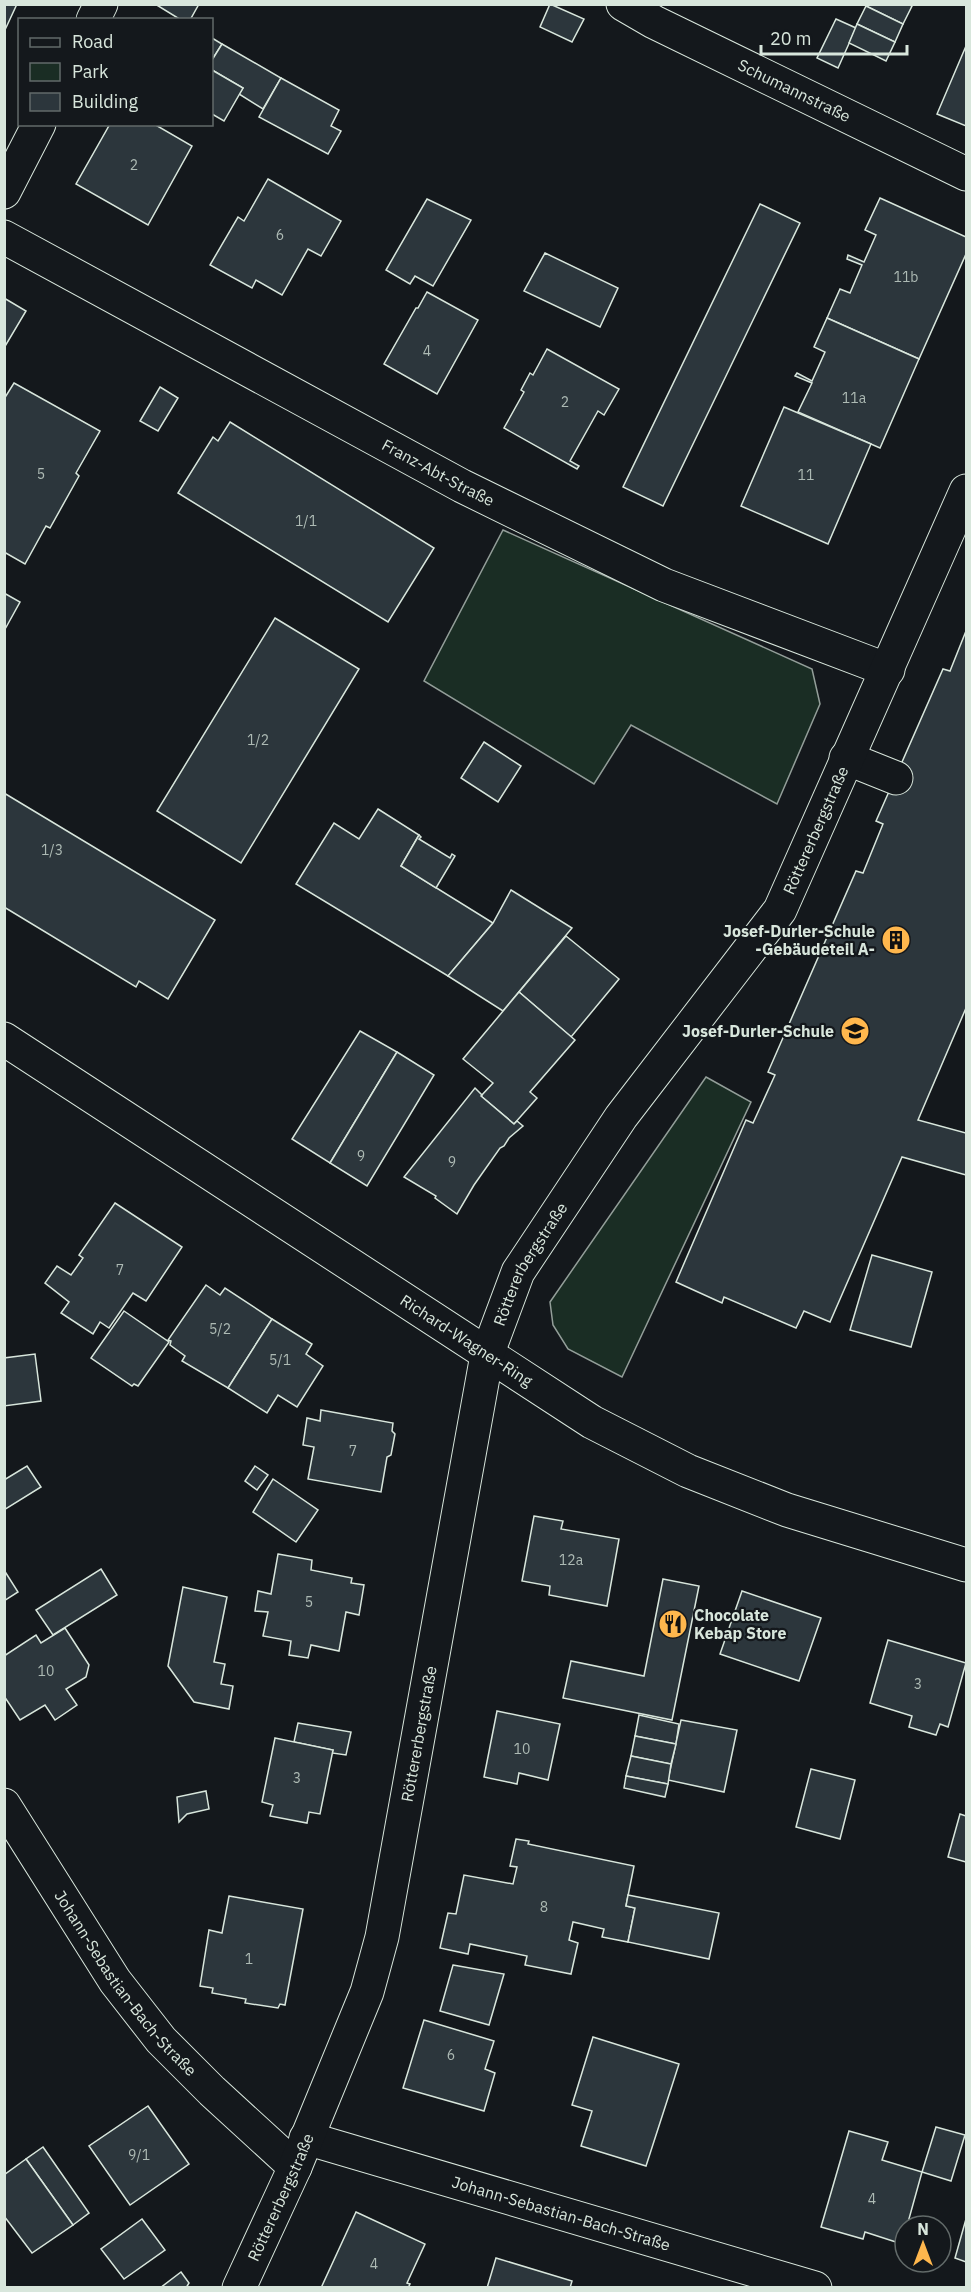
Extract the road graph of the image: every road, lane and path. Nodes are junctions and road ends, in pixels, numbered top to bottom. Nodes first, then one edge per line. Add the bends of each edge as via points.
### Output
1 (101, 4) edge
2 (623, 4) edge
3 (94, 18) edge
4 (38, 126) edge
5 (966, 174) edge
6 (4, 192) edge
7 (4, 237) edge
8 (966, 492) edge
9 (888, 670) junction
10 (846, 758) junction
11 (896, 778) dead end
12 (4, 1039) edge
13 (487, 1355) junction
14 (966, 1565) edge
15 (4, 1805) edge
16 (300, 2153) junction
17 (239, 2288) edge
18 (815, 2288) edge

1 - 3 street
2 - 5 street, Schumannstraße
4 - 6 street
7 - 9 street, Franz-Abt-Straße via 494,502 664,585
8 - 9 street, Röttererbergstraße
9 - 10 street, Röttererbergstraße
10 - 11 street
10 - 13 street, Röttererbergstraße via 780,910 621,1117 518,1272
12 - 13 street, Richard-Wagner-Ring
13 - 14 street, Richard-Wagner-Ring via 592,1422 688,1471 787,1510
13 - 16 street, Röttererbergstraße via 382,1937 367,1992
15 - 16 street, Johann-Sebastian-Bach-Straße via 115,1981 161,2040 212,2091
16 - 17 street, Röttererbergstraße
16 - 18 street, Johann-Sebastian-Bach-Straße

